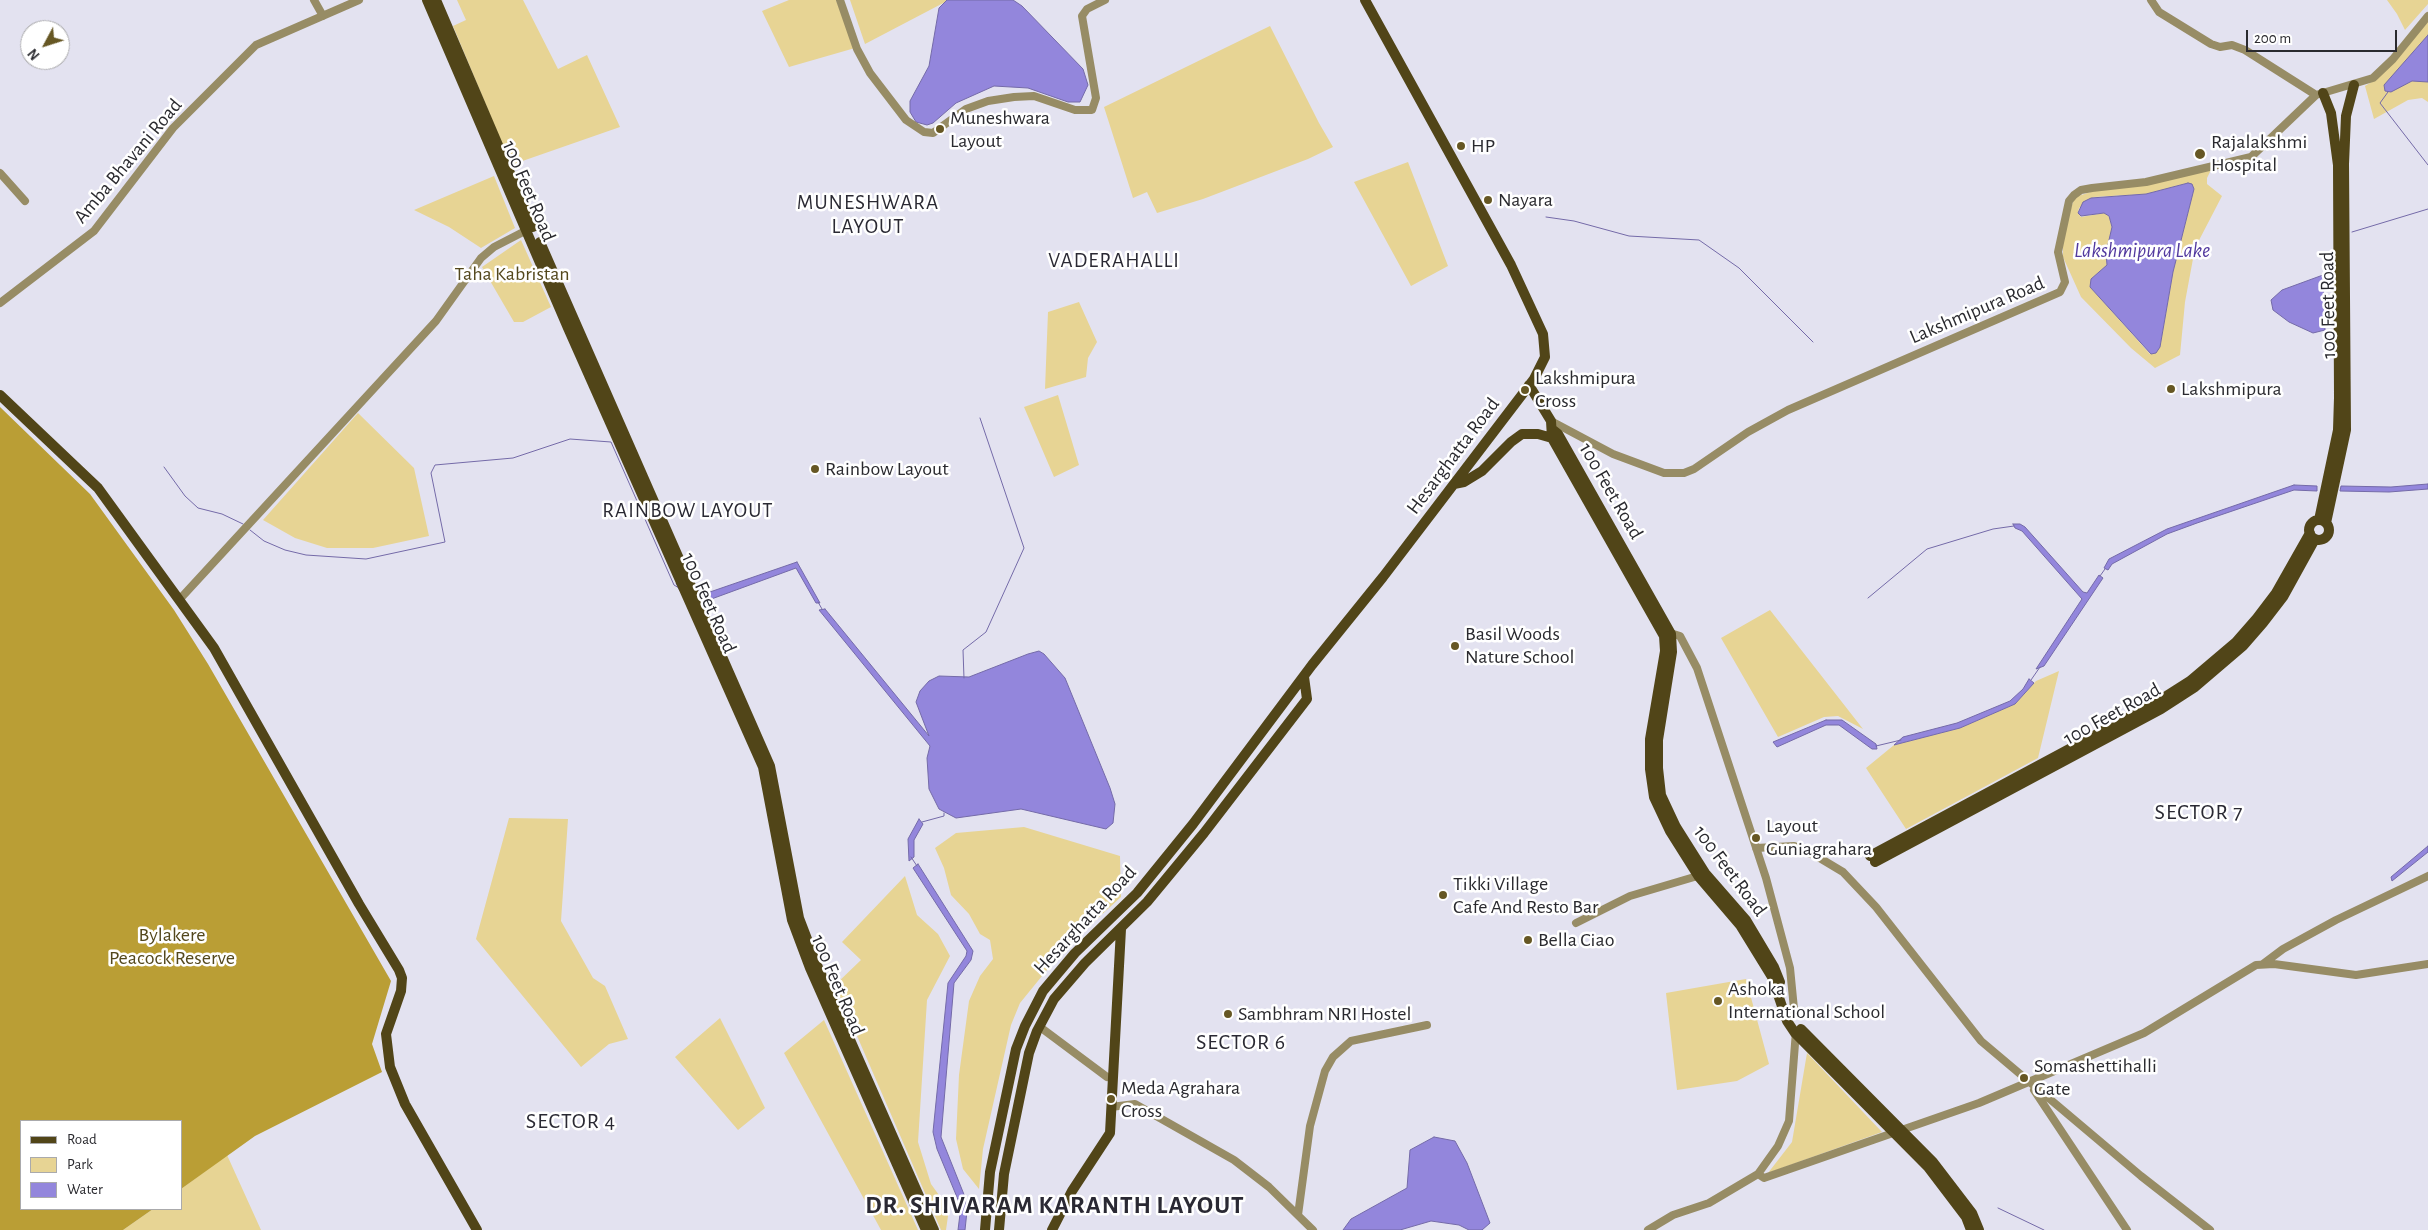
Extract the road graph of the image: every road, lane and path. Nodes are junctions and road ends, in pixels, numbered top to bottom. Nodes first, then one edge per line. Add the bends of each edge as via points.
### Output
1 (314, 0) edge
2 (360, 0) edge
3 (427, 0) edge
4 (436, 0) edge
5 (840, 0) edge
6 (1105, 0) edge
7 (1365, 0) edge
8 (2151, 0) edge
9 (323, 16) junction
10 (2428, 16) edge
11 (2354, 84) junction
12 (2320, 94) junction
13 (0, 173) edge
14 (25, 201) dead end
15 (527, 230) junction
16 (0, 303) edge
17 (1529, 385) junction
18 (0, 395) edge
19 (1553, 431) junction
20 (2334, 469) junction
21 (1454, 484) junction
22 (2323, 521) junction
23 (2312, 536) junction
24 (682, 575) junction
25 (179, 600) junction
26 (697, 608) junction
27 (1667, 632) junction
28 (1304, 677) junction
29 (1756, 848) junction
30 (1872, 859) dead end
31 (1702, 875) junction
32 (2428, 876) edge
33 (1576, 923) dead end
34 (1121, 929) junction
35 (2263, 964) junction
36 (2428, 964) edge
37 (1789, 1018) junction
38 (1427, 1025) dead end
39 (1040, 1027) junction
40 (1797, 1030) junction
41 (1107, 1078) dead end
42 (2028, 1082) junction
43 (1111, 1107) junction
44 (1898, 1132) junction
45 (1758, 1174) junction
46 (1298, 1215) junction
47 (477, 1230) edge
48 (926, 1230) edge
49 (934, 1230) edge
50 (985, 1230) edge
51 (999, 1230) edge
52 (1052, 1230) edge
53 (1313, 1230) edge
54 (1648, 1230) edge
55 (1971, 1230) edge
56 (1979, 1230) edge
57 (2127, 1230) edge
58 (2210, 1230) edge

1 - 9 street
2 - 9 street, Amba Bhavani Road
3 - 15 main road, 100 Feet Road
4 - 24 main road, 100 Feet Road
5 - 6 street via 857,49 870,73 906,120 924,132 933,133 966,109 1014,97 1034,96 1075,110 1092,110 1096,98 1082,16 1087,9
7 - 17 main road, Hesarghatta Road via 1511,265 1543,334 1545,357
8 - 12 street via 2159,12 2211,44 2220,47 2232,45 2245,50
9 - 16 street, Amba Bhavani Road via 256,45 173,128 94,231
10 - 11 street, Lakshmipura Road via 2378,74 2366,82
11 - 12 street, Lakshmipura Road
11 - 20 main road, 100 Feet Road via 2346,116 2345,154 2346,430
12 - 19 street, Lakshmipura Road via 2251,157 2146,182 2081,190 2070,201 2061,230 2058,252 2065,282 2060,292 1788,410 1684,473 1664,473
12 - 20 main road, 100 Feet Road via 2331,113 2338,165 2338,430
13 - 14 street
15 - 24 main road, 100 Feet Road via 568,328
15 - 25 street via 494,247 481,258 436,320
17 - 19 main road, 100 Feet Road
17 - 21 main road, Hesarghatta Road
18 - 25 main road via 98,488
19 - 21 main road via 1522,434 1482,471
19 - 27 main road, 100 Feet Road
20 - 22 main road, 100 Feet Road
21 - 28 main road, Hesarghatta Road
22 - 23 main road, 100 Feet Road via 2311,523
22 - 23 main road, 100 Feet Road via 2329,528 2326,536 2322,539
23 - 30 main road, 100 Feet Road via 2283,597 2264,623 2243,646 2195,687 2161,709
24 - 26 main road, 100 Feet Road
25 - 47 main road via 214,648 399,970 402,987 386,1034 390,1067 405,1104
26 - 48 main road, 100 Feet Road via 763,767 792,920 810,968
26 - 49 main road, 100 Feet Road via 770,766 800,918 817,965
27 - 29 street via 1680,636 1696,668
27 - 31 main road, 100 Feet Road via 1650,739 1654,797 1670,831
28 - 34 main road, Hesarghatta Road via 1307,699 1185,856
28 - 50 main road, Hesarghatta Road via 1137,893 1075,953 1043,991 1016,1049 992,1163
29 - 37 street via 1790,968 1794,1009
29 - 42 street via 1794,846 1843,872 1876,907 1967,1026
31 - 33 street via 1630,896
31 - 37 main road, 100 Feet Road via 1740,925 1772,977
32 - 35 street via 2327,925
34 - 39 main road, Hesarghatta Road via 1060,992
34 - 43 main road, Hesarghatta Road
35 - 36 street via 2356,975
35 - 42 street via 2256,965 2144,1033
37 - 40 main road, 100 Feet Road
38 - 46 street via 1351,1041 1333,1057 1325,1071 1310,1126
39 - 41 street
39 - 51 main road, Hesarghatta Road via 1029,1053 1010,1136
40 - 44 main road, 100 Feet Road
40 - 45 street via 1789,1121 1778,1146
42 - 44 street
42 - 57 street
42 - 58 street
43 - 46 street via 1135,1104 1234,1160 1269,1186
43 - 52 main road, Hesarghatta Road via 1110,1134 1072,1191
44 - 45 street via 1764,1178
44 - 55 main road, 100 Feet Road via 1966,1217
44 - 56 main road, 100 Feet Road via 1933,1162 1972,1213
45 - 54 street via 1709,1203 1674,1215
46 - 53 street

